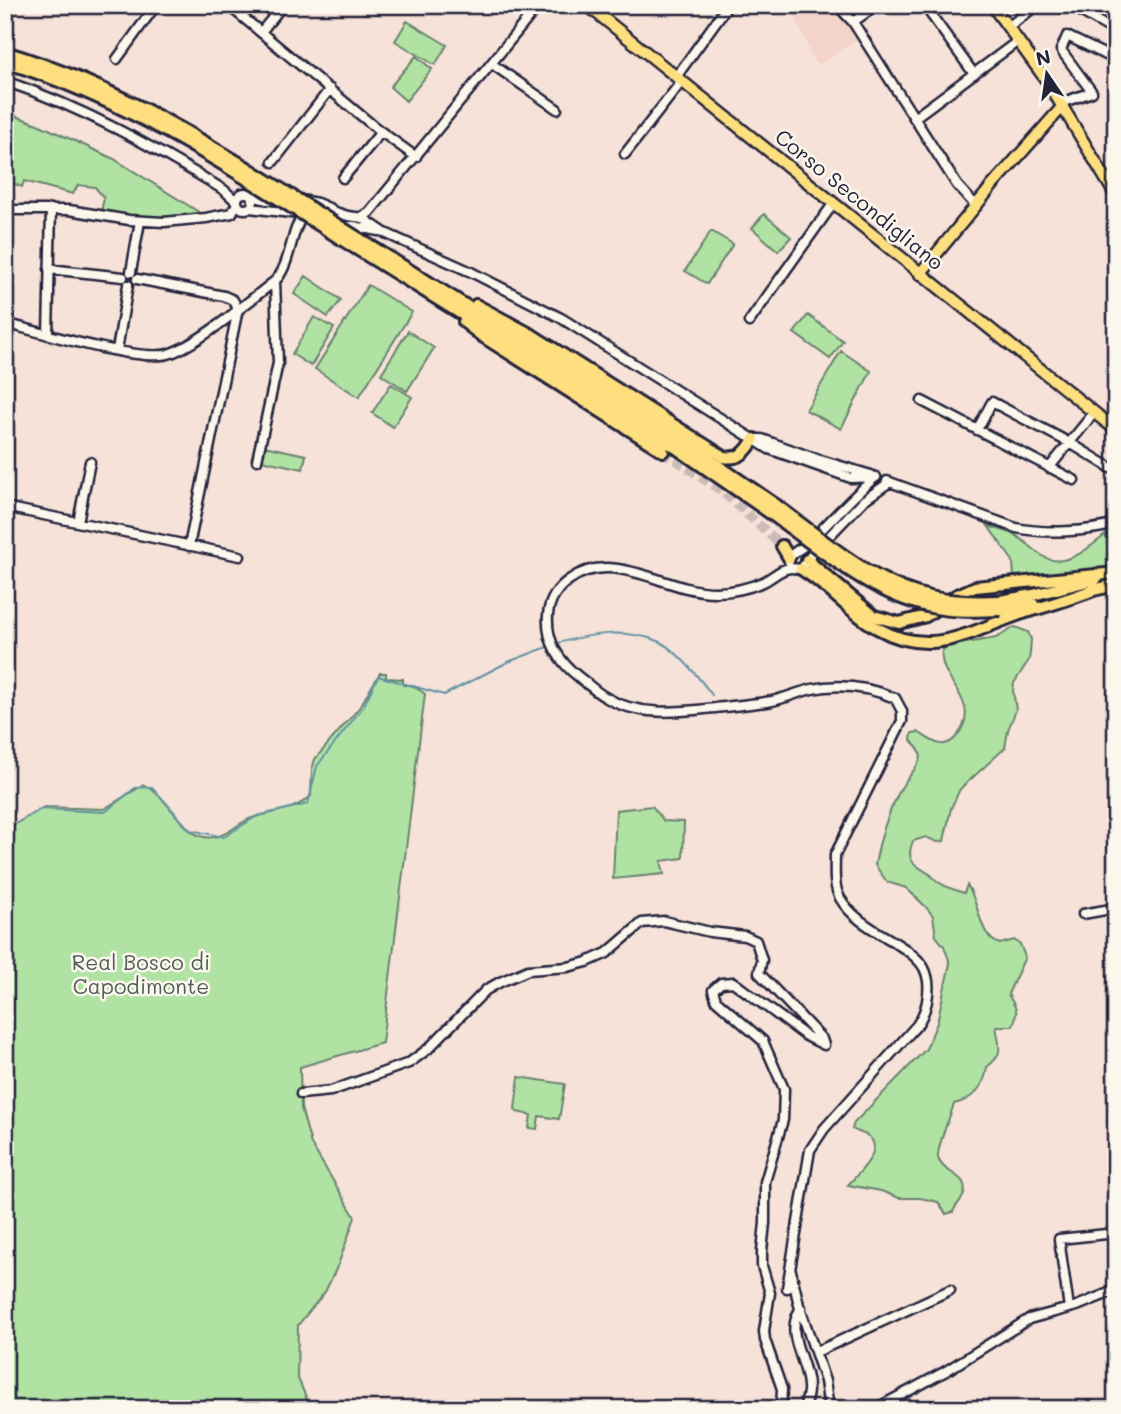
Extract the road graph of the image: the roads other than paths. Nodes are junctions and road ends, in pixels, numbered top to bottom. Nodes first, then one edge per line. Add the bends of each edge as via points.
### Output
1 (156, 5) edge
2 (228, 5) edge
3 (284, 5) edge
4 (539, 5) edge
5 (587, 5) edge
6 (728, 5) edge
7 (837, 5) edge
8 (877, 5) edge
9 (924, 5) edge
10 (992, 5) edge
11 (1037, 5) edge
12 (1070, 5) edge
13 (853, 22) junction
14 (1008, 27) junction
15 (261, 32) junction
16 (1116, 32) edge
17 (1018, 41) junction
18 (1116, 51) edge
19 (5, 52) edge
20 (117, 59) dead end
21 (5, 62) edge
22 (492, 64) junction
23 (974, 74) junction
24 (679, 79) junction
25 (5, 81) edge
26 (330, 89) junction
27 (1062, 104) junction
28 (557, 109) dead end
29 (914, 118) junction
30 (381, 132) junction
31 (625, 154) dead end
32 (416, 157) junction
33 (273, 162) dead end
34 (342, 178) dead end
35 (224, 190) junction
36 (242, 193) junction
37 (252, 196) junction
38 (1116, 197) edge
39 (237, 202) junction
40 (833, 204) junction
41 (976, 206) junction
42 (250, 208) junction
43 (51, 209) junction
44 (5, 210) edge
45 (333, 211) junction
46 (304, 217) junction
47 (140, 221) junction
48 (315, 225) junction
49 (338, 227) junction
50 (361, 227) junction
51 (49, 270) junction
52 (920, 274) junction
53 (130, 276) junction
54 (275, 281) junction
55 (420, 283) junction
56 (238, 309) junction
57 (749, 322) dead end
58 (5, 323) edge
59 (48, 335) junction
60 (117, 350) junction
61 (922, 401) dead end
62 (1093, 414) junction
63 (976, 430) junction
64 (1113, 430) edge
65 (754, 439) junction
66 (1070, 443) junction
67 (663, 452) tunnel mouth
68 (257, 460) dead end
69 (90, 462) dead end
70 (1049, 468) junction
71 (1116, 471) edge
72 (876, 477) junction
73 (851, 478) junction
74 (1074, 480) dead end
75 (890, 482) junction
76 (857, 491) junction
77 (864, 500) junction
78 (5, 507) edge
79 (773, 509) junction
80 (78, 522) junction
81 (1114, 527) edge
82 (189, 546) junction
83 (782, 546) tunnel mouth
84 (240, 556) dead end
85 (800, 563) junction
86 (1116, 574) edge
87 (1116, 585) edge
88 (1097, 589) junction
89 (1116, 908) edge
90 (1083, 914) dead end
91 (301, 1094) dead end
92 (1116, 1233) edge
93 (791, 1289) junction
94 (950, 1290) dead end
95 (1116, 1290) edge
96 (771, 1293) junction
97 (800, 1306) junction
98 (1069, 1308) junction
99 (816, 1352) junction
100 (781, 1409) edge
101 (804, 1409) edge
102 (829, 1409) edge
103 (875, 1409) edge

1 - 20 street
2 - 15 street
3 - 15 street
4 - 22 street
5 - 24 main road, Corso Secondigliano
6 - 24 street
7 - 13 street
8 - 13 street
9 - 23 street
10 - 14 main road
11 - 14 street
12 - 16 street
13 - 29 street
14 - 17 main road
15 - 26 street
17 - 23 street
17 - 27 main road
18 - 27 street via 1110,57 1067,36 1061,50 1091,92
19 - 50 highway, bridge via 75,76 149,110
21 - 50 highway, bridge via 82,89 145,118 205,153
22 - 28 street
22 - 32 street
23 - 29 street
24 - 31 street
24 - 40 main road, Corso Secondigliano
25 - 35 street via 105,121
26 - 30 street
26 - 33 street
27 - 38 main road
27 - 41 main road
29 - 41 street
30 - 32 street
30 - 34 street
32 - 50 street
35 - 36 street
35 - 39 street
36 - 37 street
36 - 39 street
37 - 42 street
37 - 45 street via 266,201 308,201
39 - 42 street via 242,209
39 - 47 street via 232,213
40 - 52 main road, Corso Secondigliano
40 - 57 street
41 - 52 main road
42 - 46 street
43 - 44 street
43 - 47 street
43 - 51 street
45 - 48 street via 320,211
45 - 49 street
45 - 50 street
46 - 48 street
46 - 54 street via 296,224 283,274
47 - 53 street
48 - 49 street via 327,233
49 - 50 street
50 - 55 highway
50 - 65 street via 385,233 471,272 561,318
51 - 53 street
51 - 59 street
52 - 62 main road, Corso Secondigliano
53 - 56 street via 224,296
53 - 60 street via 134,284 128,285
54 - 56 street
54 - 68 street via 278,363
55 - 65 highway via 509,322 724,457 739,457
55 - 67 highway via 482,336
55 - 79 highway via 676,436
56 - 60 street via 169,354
56 - 82 street
58 - 59 street
59 - 60 street
61 - 63 street
62 - 64 main road, Corso Secondigliano
62 - 66 street
63 - 66 street via 992,402
63 - 70 street
65 - 72 street
65 - 73 street via 769,450
66 - 70 street
66 - 71 street
69 - 80 street
70 - 74 street
72 - 73 street
72 - 75 street
72 - 76 street
72 - 77 street
73 - 76 street
75 - 77 street
75 - 81 street via 1016,528 1051,532
76 - 85 street
77 - 85 street
78 - 80 street
79 - 86 highway, bridge via 871,573 934,598 1000,601
79 - 88 highway, bridge via 866,581 898,598 932,607 1001,610
80 - 82 street
82 - 84 street
83 - 85 highway
85 - 86 highway, bridge via 874,616 900,622 926,617 975,587
85 - 88 highway via 874,626 918,641 966,636
85 - 93 street via 754,586 717,592 690,590 620,569 587,570 565,583 548,612 548,634 571,671 606,698 651,711 772,701 842,686 895,698 902,711 902,721 835,855 835,876 839,898 867,927 925,969 929,987 926,1008 917,1025 810,1150
87 - 88 highway
89 - 90 street
91 - 96 street via 331,1091 409,1063 486,990 528,970 587,962 607,953 642,923 664,920 745,936 756,941 762,960 759,973 824,1045 733,982 721,983 713,990 716,1000 763,1041 783,1089 783,1120 765,1182 762,1266
92 - 98 street via 1059,1239
93 - 96 street
93 - 97 street
94 - 99 street
95 - 98 street
96 - 100 street via 765,1340 782,1389
97 - 99 street
97 - 101 street via 794,1317 794,1337 808,1386
98 - 103 street via 1029,1319
99 - 102 street

